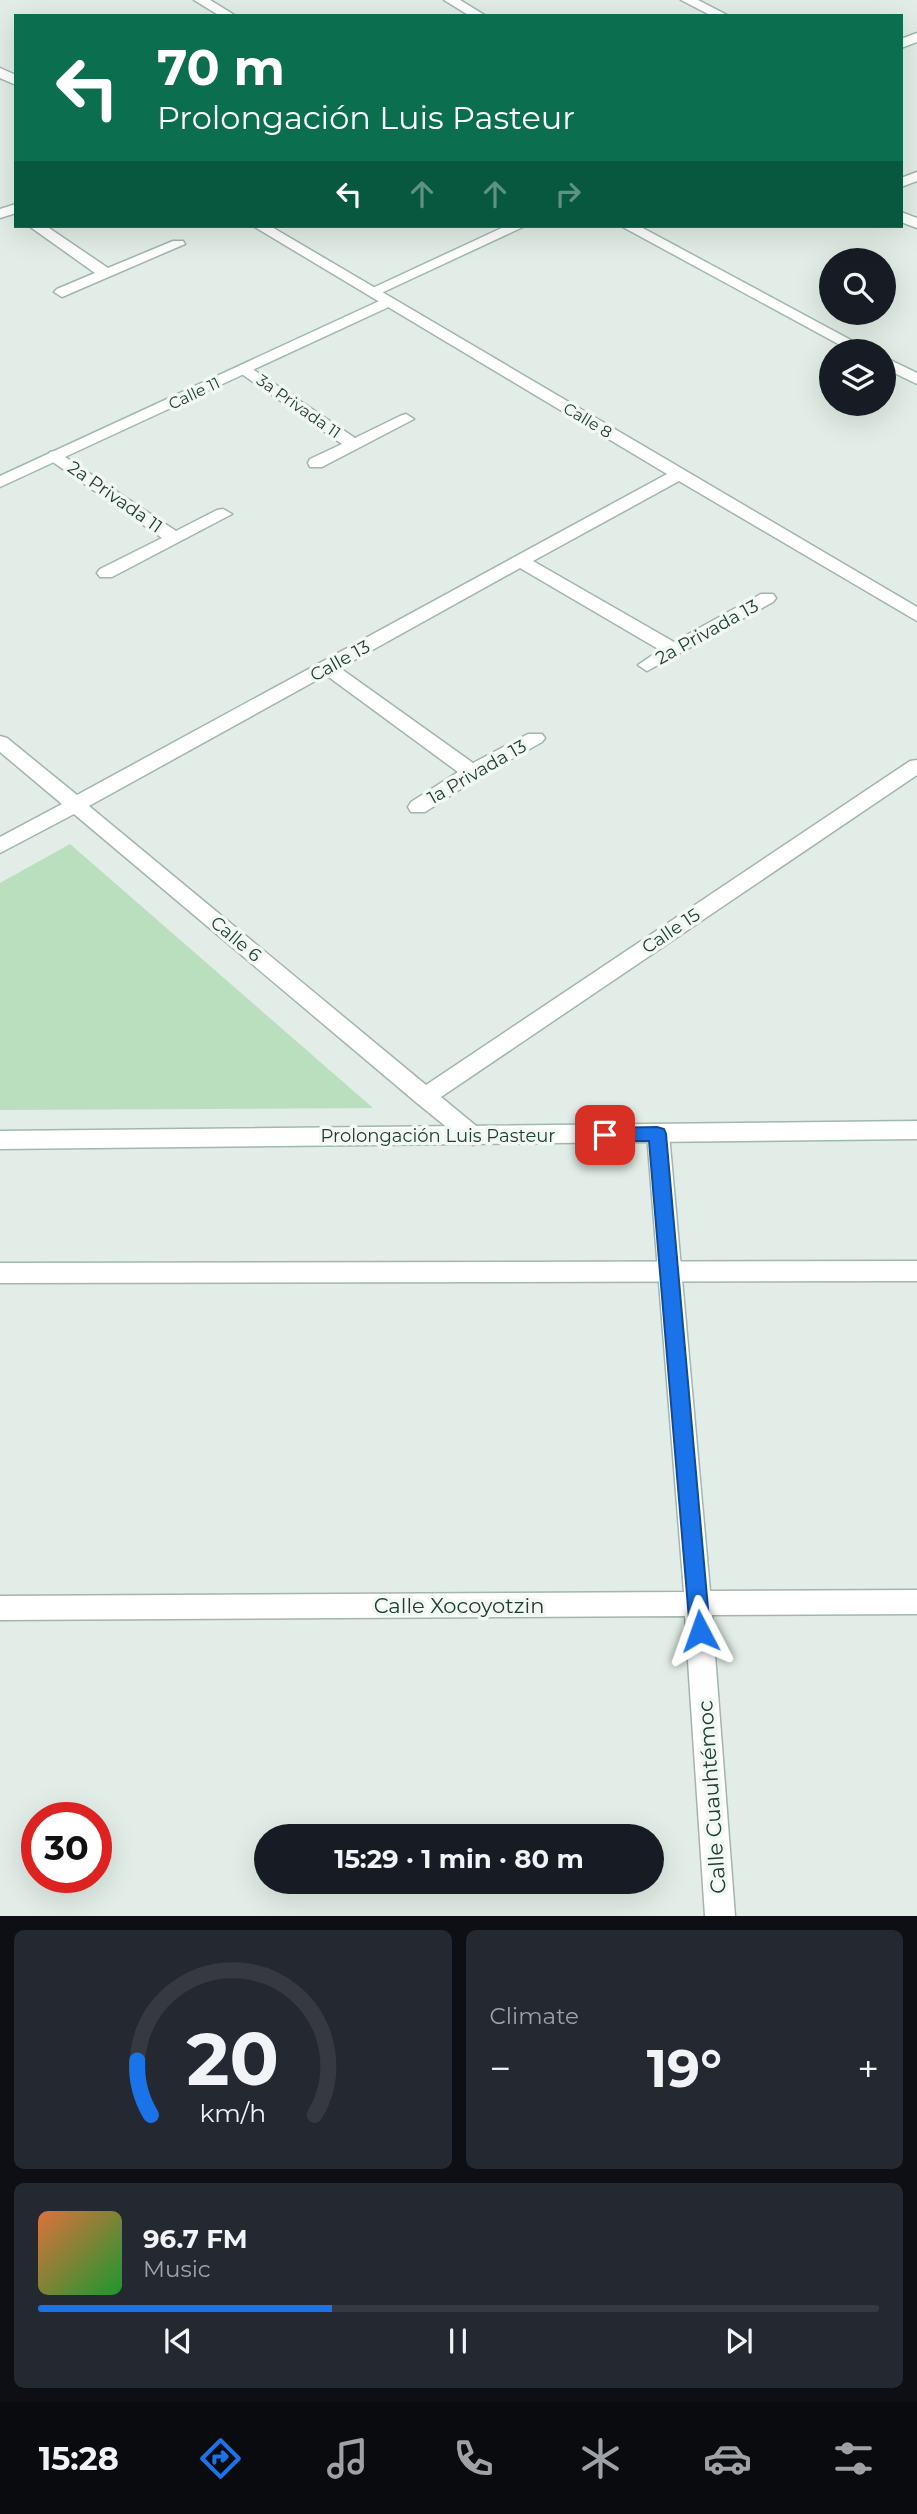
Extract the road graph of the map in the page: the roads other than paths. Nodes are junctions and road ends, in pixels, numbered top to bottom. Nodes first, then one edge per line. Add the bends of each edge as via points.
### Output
1 (200, 0) edge
2 (450, 0) edge
3 (694, 3) edge
4 (226, 14) edge
5 (477, 14) edge
6 (680, 14) edge
7 (719, 14) edge
8 (39, 228) edge
9 (263, 228) edge
10 (514, 228) edge
11 (632, 228) edge
12 (178, 244) dead end
13 (107, 274) junction
14 (62, 292) dead end
15 (372, 292) junction
16 (388, 302) junction
17 (841, 339) edge
18 (896, 368) edge
19 (245, 369) junction
20 (917, 379) edge
21 (405, 419) dead end
22 (352, 444) junction
23 (56, 456) junction
24 (316, 463) dead end
25 (679, 474) junction
26 (0, 482) edge
27 (223, 514) dead end
28 (174, 538) junction
29 (520, 561) junction
30 (106, 573) dead end
31 (767, 598) dead end
32 (917, 615) edge
33 (673, 650) junction
34 (647, 666) dead end
35 (328, 668) junction
36 (535, 738) dead end
37 (0, 742) edge
38 (472, 772) junction
39 (911, 778) edge
40 (74, 804) junction
41 (418, 807) dead end
42 (0, 846) edge
43 (425, 1097) junction
44 (917, 1130) edge
45 (657, 1134) junction
46 (473, 1136) junction
47 (0, 1140) edge
48 (917, 1271) edge
49 (0, 1273) edge
50 (670, 1273) junction
51 (917, 1602) edge
52 (698, 1605) junction
53 (0, 1608) edge
54 (720, 1916) edge

1 - 4 street
2 - 5 street
3 - 6 street
3 - 7 street
8 - 13 street
9 - 15 street, Calle 8
10 - 15 street
11 - 17 street
12 - 13 street
13 - 14 street
15 - 16 street, Calle 8
16 - 19 street, Calle 11
16 - 25 street, Calle 8
18 - 20 street
19 - 22 street, 3a Privada 11
19 - 23 street, Calle 11
21 - 22 street, 3a Privada 11
22 - 24 street, 3a Privada 11
23 - 26 street, Calle 11
23 - 28 street, 2a Privada 11
25 - 29 street, Calle 13
25 - 32 street, Calle 8
27 - 28 street, 2a Privada 11
28 - 30 street, 2a Privada 11
29 - 33 street
29 - 35 street, Calle 13
31 - 33 street, 2a Privada 13
33 - 34 street, 2a Privada 13
35 - 38 street
35 - 40 street, Calle 13
36 - 38 street, 1a Privada 13
37 - 40 street, Calle 6
38 - 41 street, 1a Privada 13
39 - 43 street, Calle 15
40 - 42 street, Calle 13
40 - 43 street, Calle 6
43 - 46 street, Calle 6
44 - 45 street, Prolongación Luis Pasteur
45 - 46 street, Prolongación Luis Pasteur
45 - 50 street, Calle Cuauhtémoc
46 - 47 street, Prolongación Luis Pasteur
48 - 50 street
49 - 50 street
50 - 52 street, Calle Cuauhtémoc
51 - 52 street, Calle Xocoyotzin
52 - 53 street, Calle Xocoyotzin
52 - 54 street, Calle Cuauhtémoc

